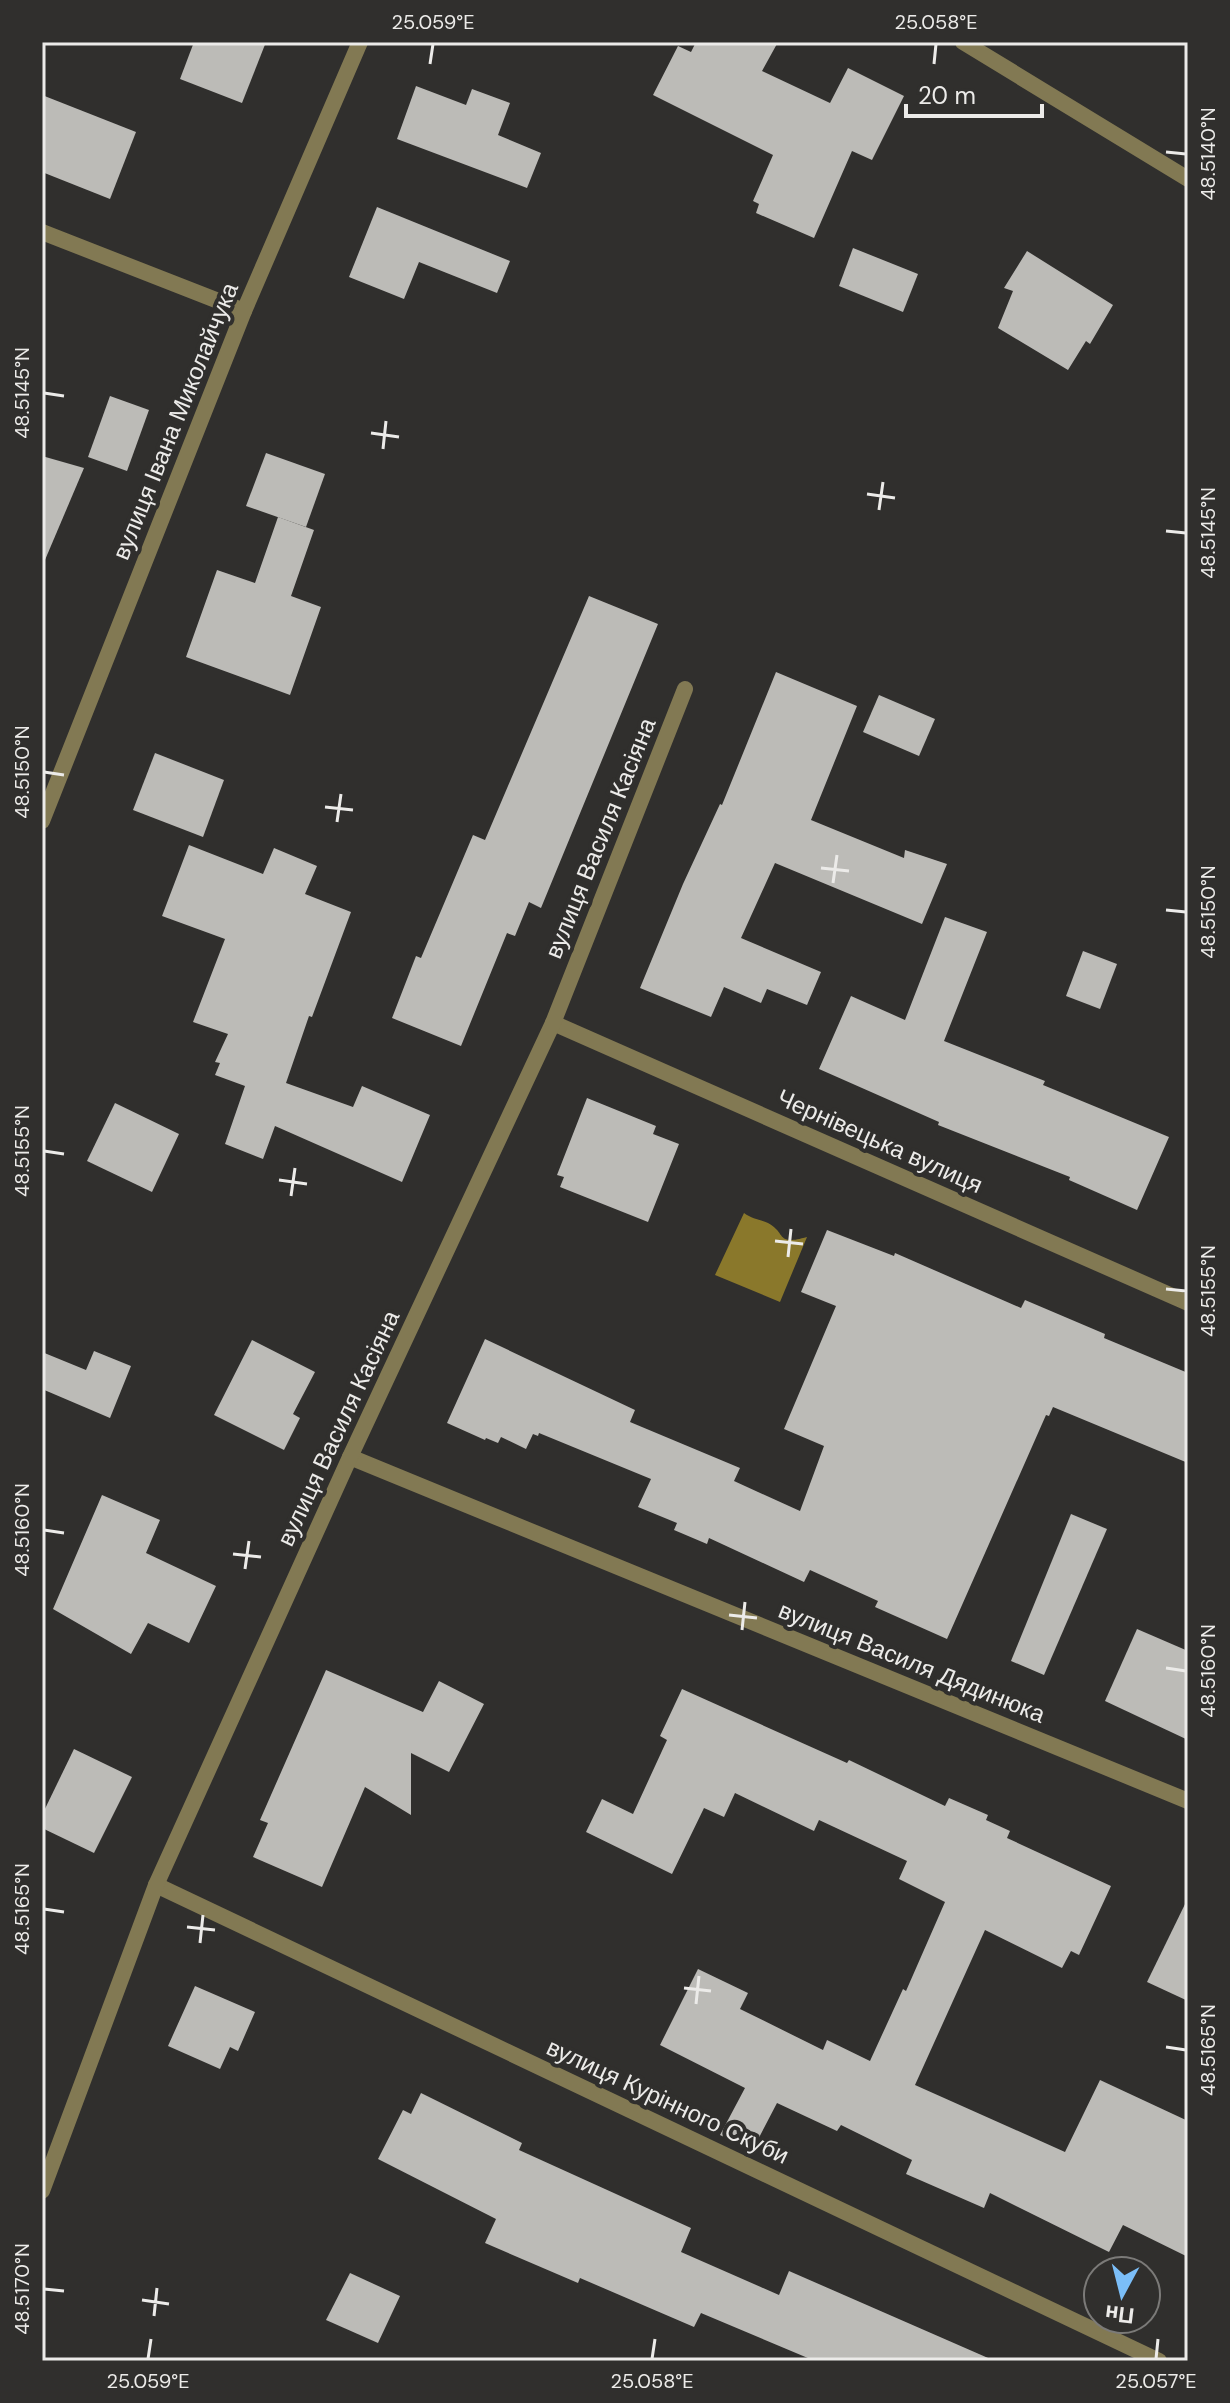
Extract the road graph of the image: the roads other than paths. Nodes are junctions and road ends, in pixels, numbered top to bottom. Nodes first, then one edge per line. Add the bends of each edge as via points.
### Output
1 (360, 42) edge
2 (963, 42) edge
3 (1188, 179) edge
4 (42, 232) edge
5 (244, 311) junction
6 (685, 689) dead end
7 (42, 821) edge
8 (553, 1023) junction
9 (1188, 1303) edge
10 (350, 1457) junction
11 (1188, 1801) edge
12 (156, 1885) junction
13 (42, 2191) edge
14 (1159, 2361) edge

1 - 5 street, вулиця Івана Миколайчука
2 - 3 street
4 - 5 street
5 - 7 street, вулиця Івана Миколайчука
6 - 8 street, вулиця Василя Касіяна
8 - 9 street, Чернівецька вулиця
8 - 10 street, вулиця Василя Касіяна
10 - 11 street, вулиця Василя Дядинюка
10 - 12 street, вулиця Василя Касіяна
12 - 13 street, вулиця Василя Касіяна
12 - 14 street, вулиця Курінного Скуби

